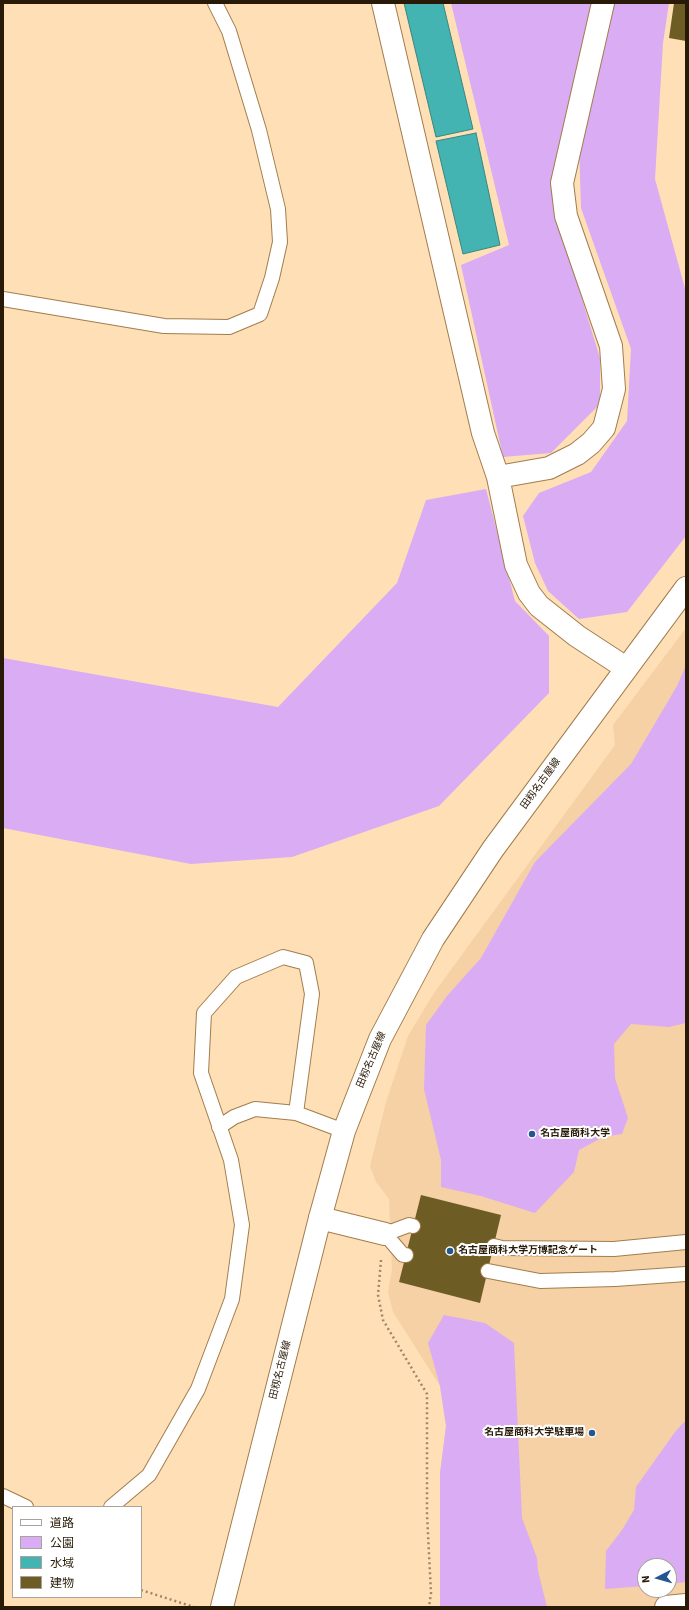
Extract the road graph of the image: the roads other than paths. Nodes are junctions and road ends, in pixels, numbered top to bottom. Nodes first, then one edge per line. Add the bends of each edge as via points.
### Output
1 (215, 3) edge
2 (383, 3) edge
3 (603, 3) edge
4 (3, 299) edge
5 (498, 477) junction
6 (686, 588) edge
7 (626, 668) junction
8 (296, 1113) junction
9 (220, 1127) junction
10 (344, 1131) junction
11 (320, 1218) junction
12 (413, 1226) dead end
13 (385, 1234) junction
14 (686, 1242) edge
15 (494, 1246) dead end
16 (406, 1255) dead end
17 (488, 1271) dead end
18 (686, 1274) edge
19 (3, 1496) edge
20 (24, 1506) edge
21 (112, 1506) edge
22 (686, 1605) edge
23 (222, 1607) edge
24 (666, 1607) edge

1 - 4 lane via 229,31 259,130 278,208 280,242 260,314 230,327 164,326
2 - 5 street via 483,433
3 - 5 street via 562,183 566,216 611,346 614,389 604,428 591,444 549,468
5 - 7 street via 516,565 529,593 539,606 577,636
6 - 7 street, 田籾名古屋線
7 - 10 street, 田籾名古屋線 via 493,849 433,939 380,1039
8 - 9 lane via 255,1109 234,1117
8 - 9 lane via 312,994 306,963 283,956 236,977 204,1013 201,1073
8 - 10 lane
9 - 21 lane via 231,1160 242,1225 232,1300 198,1389 149,1475
10 - 11 street, 田籾名古屋線
11 - 13 street
11 - 23 street, 田籾名古屋線
12 - 13 lane via 409,1225
13 - 16 lane via 403,1255
14 - 15 lane via 614,1249
17 - 18 lane via 540,1281
19 - 20 lane
22 - 24 street

